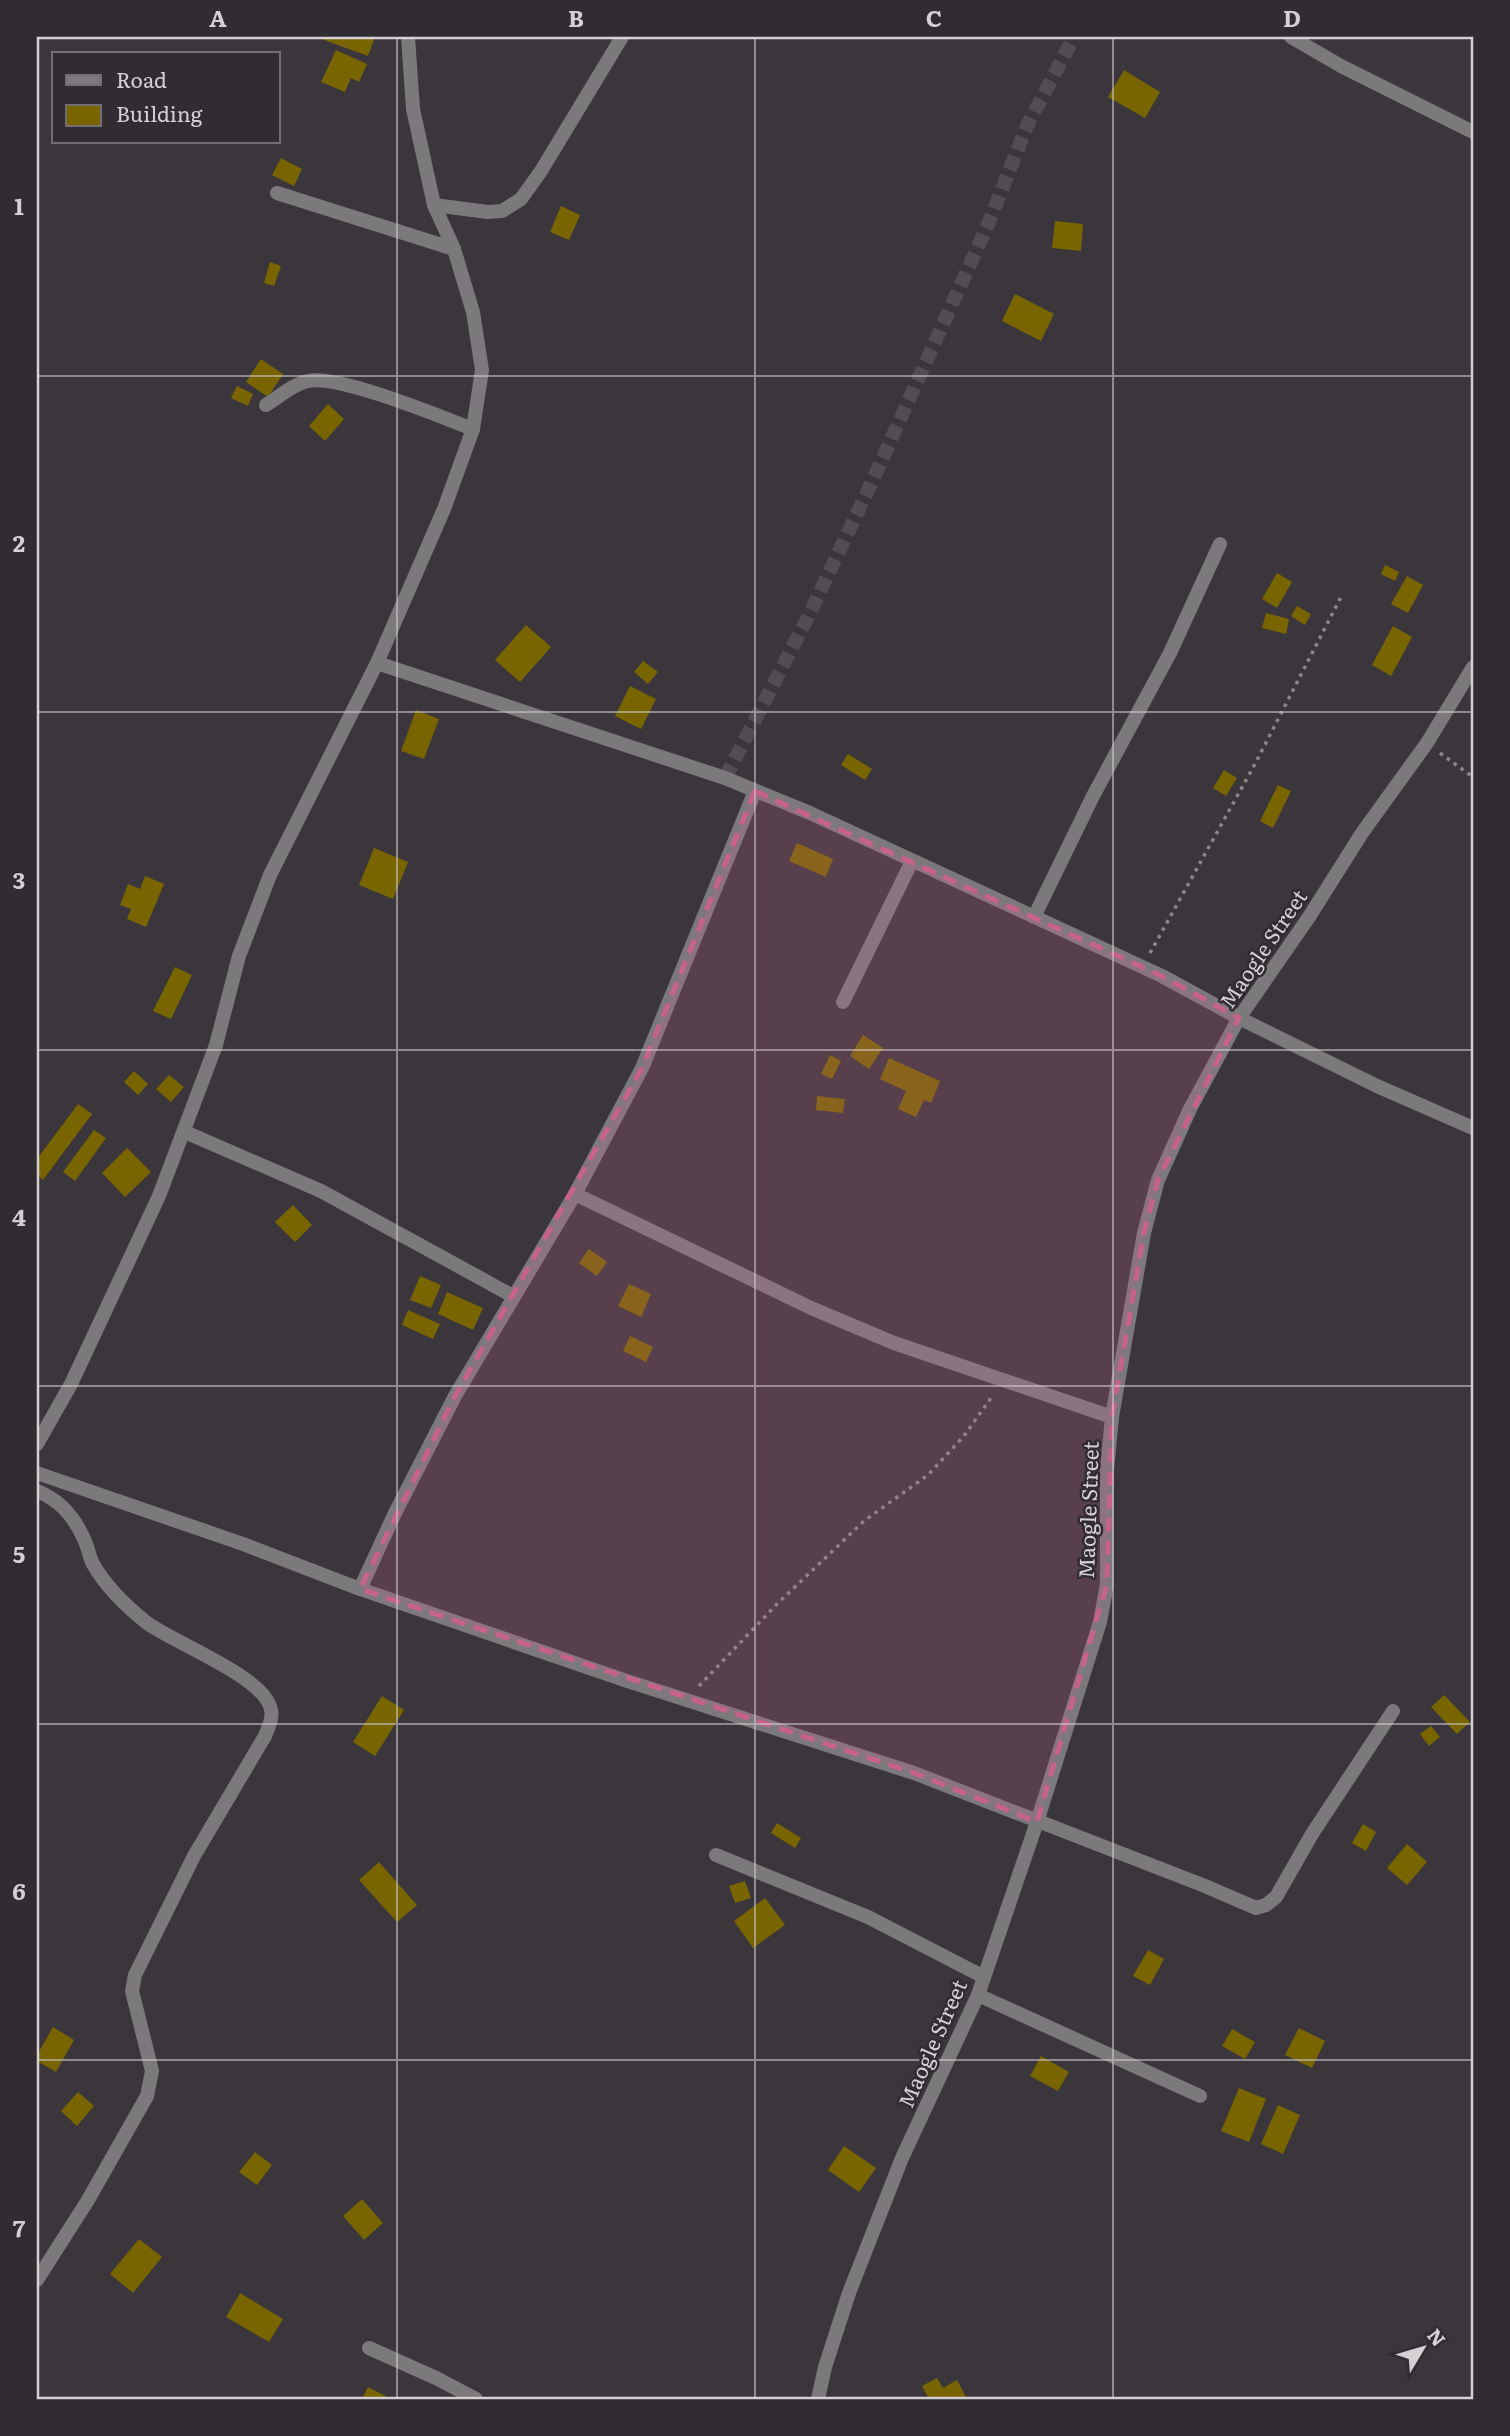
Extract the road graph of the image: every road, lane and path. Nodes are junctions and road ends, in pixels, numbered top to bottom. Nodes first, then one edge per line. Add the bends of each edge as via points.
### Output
1 (408, 37) edge
2 (622, 37) edge
3 (1291, 37) edge
4 (1473, 132) edge
5 (277, 193) dead end
6 (434, 205) junction
7 (454, 249) junction
8 (266, 405) dead end
9 (473, 429) junction
10 (1220, 544) dead end
11 (1342, 597) dead end
12 (377, 663) junction
13 (1473, 667) edge
14 (1427, 743) junction
15 (1473, 777) edge
16 (755, 791) junction
17 (912, 862) junction
18 (1034, 917) junction
19 (1143, 967) junction
20 (843, 1002) dead end
21 (1239, 1018) junction
22 (1473, 1128) edge
23 (185, 1132) junction
24 (575, 1194) junction
25 (513, 1296) junction
26 (1003, 1379) junction
27 (1112, 1417) junction
28 (37, 1444) edge
29 (37, 1473) edge
30 (37, 1491) edge
31 (360, 1589) junction
32 (685, 1699) junction
33 (1393, 1711) dead end
34 (1037, 1822) junction
35 (716, 1855) dead end
36 (984, 1977) junction
37 (978, 1995) junction
38 (1200, 2096) dead end
39 (37, 2280) edge
40 (369, 2348) dead end
41 (476, 2399) edge
42 (818, 2399) edge

1 - 6 street via 412,109
2 - 6 street via 521,199 502,211 488,212
3 - 4 street
5 - 7 street
6 - 7 street
7 - 9 street via 474,312 482,370
8 - 9 street via 298,384 314,380 372,392
9 - 12 street via 444,509
10 - 18 street via 1170,653
11 - 19 path
12 - 16 street
12 - 23 street via 270,875 239,956 216,1045
13 - 14 street, Maogle Street
14 - 15 path
14 - 21 street, Maogle Street
16 - 17 street
16 - 24 street via 642,1068
17 - 18 street
17 - 20 street
18 - 19 street
19 - 21 street
21 - 22 street
21 - 27 street, Maogle Street via 1158,1180 1144,1233
23 - 25 street via 321,1191
23 - 28 street via 71,1384
24 - 25 street
24 - 26 street via 811,1308 894,1343
25 - 31 street via 455,1396
26 - 27 street
26 - 32 path via 964,1437 928,1475 839,1544
27 - 34 street, Maogle Street via 1107,1584 1100,1622
29 - 31 street
30 - 39 street via 54,1498 71,1515 93,1564 138,1616 257,1689 272,1715 265,1736 194,1856 135,1975 132,1991 152,2071 147,2096
31 - 32 street
32 - 34 street via 914,1773
33 - 34 street via 1288,1879 1266,1905 1256,1908
34 - 36 street, Maogle Street
35 - 36 street via 868,1917
36 - 37 street, Maogle Street
37 - 38 street
37 - 42 street, Maogle Street via 902,2158 849,2293
40 - 41 street

